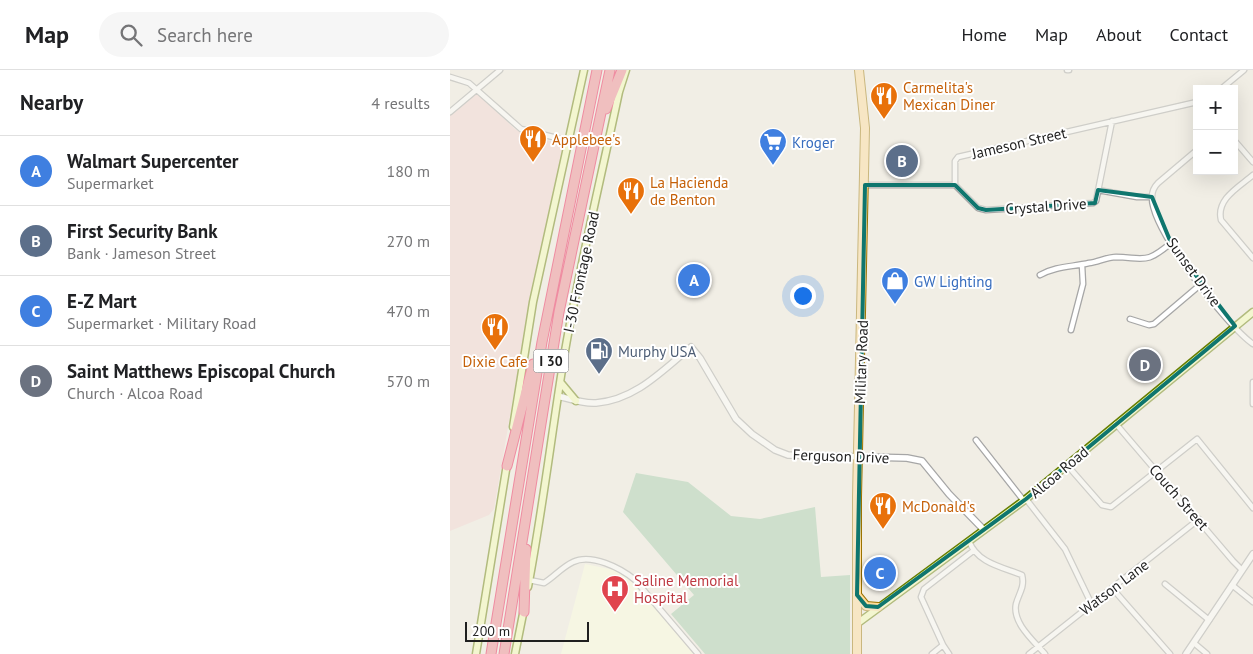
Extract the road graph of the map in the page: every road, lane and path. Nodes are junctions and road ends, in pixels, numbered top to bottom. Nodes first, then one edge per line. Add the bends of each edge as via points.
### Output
1 (500, 70) edge
2 (584, 70) edge
3 (597, 70) edge
4 (610, 70) edge
5 (622, 70) edge
6 (626, 70) edge
7 (859, 70) edge
8 (1244, 70) edge
9 (450, 77) edge
10 (1226, 85) edge
11 (477, 90) junction
12 (1193, 103) edge
13 (450, 112) edge
14 (1112, 121) junction
15 (597, 132) junction
16 (569, 141) junction
17 (1238, 145) edge
18 (1193, 153) edge
19 (1253, 162) edge
20 (1253, 175) edge
21 (865, 185) junction
22 (955, 185) junction
23 (1098, 190) junction
24 (1152, 197) junction
25 (1170, 243) junction
26 (1253, 258) edge
27 (1082, 265) junction
28 (1040, 275) dead end
29 (1200, 285) junction
30 (1253, 312) edge
31 (1130, 319) dead end
32 (1235, 326) junction
33 (1071, 330) dead end
34 (542, 342) junction
35 (1253, 344) edge
36 (560, 382) junction
37 (1253, 382) edge
38 (558, 396) junction
39 (576, 401) junction
40 (1253, 404) edge
41 (1116, 424) junction
42 (976, 440) dead end
43 (858, 458) junction
44 (1067, 465) junction
45 (507, 466) junction
46 (1157, 471) junction
47 (1025, 500) junction
48 (1253, 508) edge
49 (527, 514) junction
50 (1199, 519) junction
51 (984, 530) junction
52 (969, 541) junction
53 (973, 551) junction
54 (1253, 554) edge
55 (1242, 570) junction
56 (529, 580) junction
57 (1165, 584) dead end
58 (1232, 585) junction
59 (1112, 588) junction
60 (857, 595) junction
61 (1253, 602) edge
62 (1091, 603) junction
63 (878, 607) junction
64 (524, 612) junction
65 (1209, 620) junction
66 (858, 623) junction
67 (1194, 643) junction
68 (942, 645) junction
69 (1038, 646) junction
70 (476, 654) edge
71 (491, 654) edge
72 (504, 654) edge
73 (515, 654) edge
74 (698, 654) edge
75 (857, 654) edge
76 (932, 654) edge
77 (949, 654) edge
78 (1029, 654) edge
79 (1044, 654) edge
80 (1170, 654) edge
81 (1186, 654) edge
82 (1207, 654) edge

1 - 11 street
2 - 16 main road
3 - 34 highway, I 30
4 - 15 highway, I 30
5 - 15 highway
6 - 36 main road, I-30 Frontage Road via 575,299
7 - 21 main road, Military Road via 865,113
8 - 10 street
9 - 11 street via 469,83
11 - 13 street
11 - 16 street via 520,129
12 - 14 street, Jameson Street
14 - 22 street, Jameson Street via 958,157
14 - 23 street, Crystal Drive
15 - 49 highway, I 30 via 559,312
16 - 45 main road via 531,314
17 - 19 street
18 - 24 street via 1158,183
20 - 26 street via 1224,199 1220,213 1221,220
21 - 22 street
21 - 43 main road, Military Road
22 - 23 street, Crystal Drive via 978,208 986,210 1093,203
23 - 24 street
24 - 25 street, Sunset Drive
25 - 27 street via 1149,259 1116,257
25 - 29 street, Sunset Drive
27 - 28 street via 1062,266
27 - 33 street via 1083,284
29 - 31 street via 1154,324
29 - 32 street, Sunset Drive
30 - 32 main road, Alcoa Road
32 - 35 street, Sunset Drive
32 - 41 main road, Alcoa Road
34 - 45 highway via 532,365
34 - 71 highway, I 30
36 - 38 main road, I-30 Frontage Road
36 - 39 main road
37 - 40 street
38 - 39 street, Ferguson Drive
38 - 56 main road, I-30 Frontage Road
39 - 43 street, Ferguson Drive via 597,403 639,390 690,347 700,358 736,419 762,441 788,456
41 - 44 main road, Alcoa Road
41 - 46 street, Couch Street
42 - 47 street
43 - 51 street, Ferguson Drive via 922,461
43 - 60 main road, Military Road
44 - 46 street via 1105,507 1111,507
44 - 47 main road, Alcoa Road
45 - 70 main road
46 - 48 street via 1197,439
46 - 50 street, Couch Street
47 - 51 main road, Alcoa Road
47 - 62 street via 1065,549
49 - 64 highway
49 - 72 highway, I 30
50 - 55 street, Couch Street
50 - 59 street, Watson Lane
51 - 52 main road, Alcoa Road
52 - 53 street
52 - 63 main road, Alcoa Road
53 - 68 street via 924,589 921,597
53 - 69 street via 982,560 1022,574 1024,585 1016,606 1017,620
54 - 55 street
55 - 58 street
56 - 64 main road, I-30 Frontage Road
56 - 74 street via 544,583 580,559 611,564 635,580
57 - 65 street
58 - 61 street
58 - 65 street
59 - 62 street, Watson Lane
59 - 80 street
60 - 63 main road via 866,606
60 - 66 main road, Military Road
62 - 69 street, Watson Lane
63 - 66 main road, Alcoa Road
64 - 73 main road, I-30 Frontage Road
65 - 67 street
66 - 75 main road, Military Road
67 - 81 street
67 - 82 street
68 - 76 street
68 - 77 street
69 - 78 street, Watson Lane
69 - 79 street

